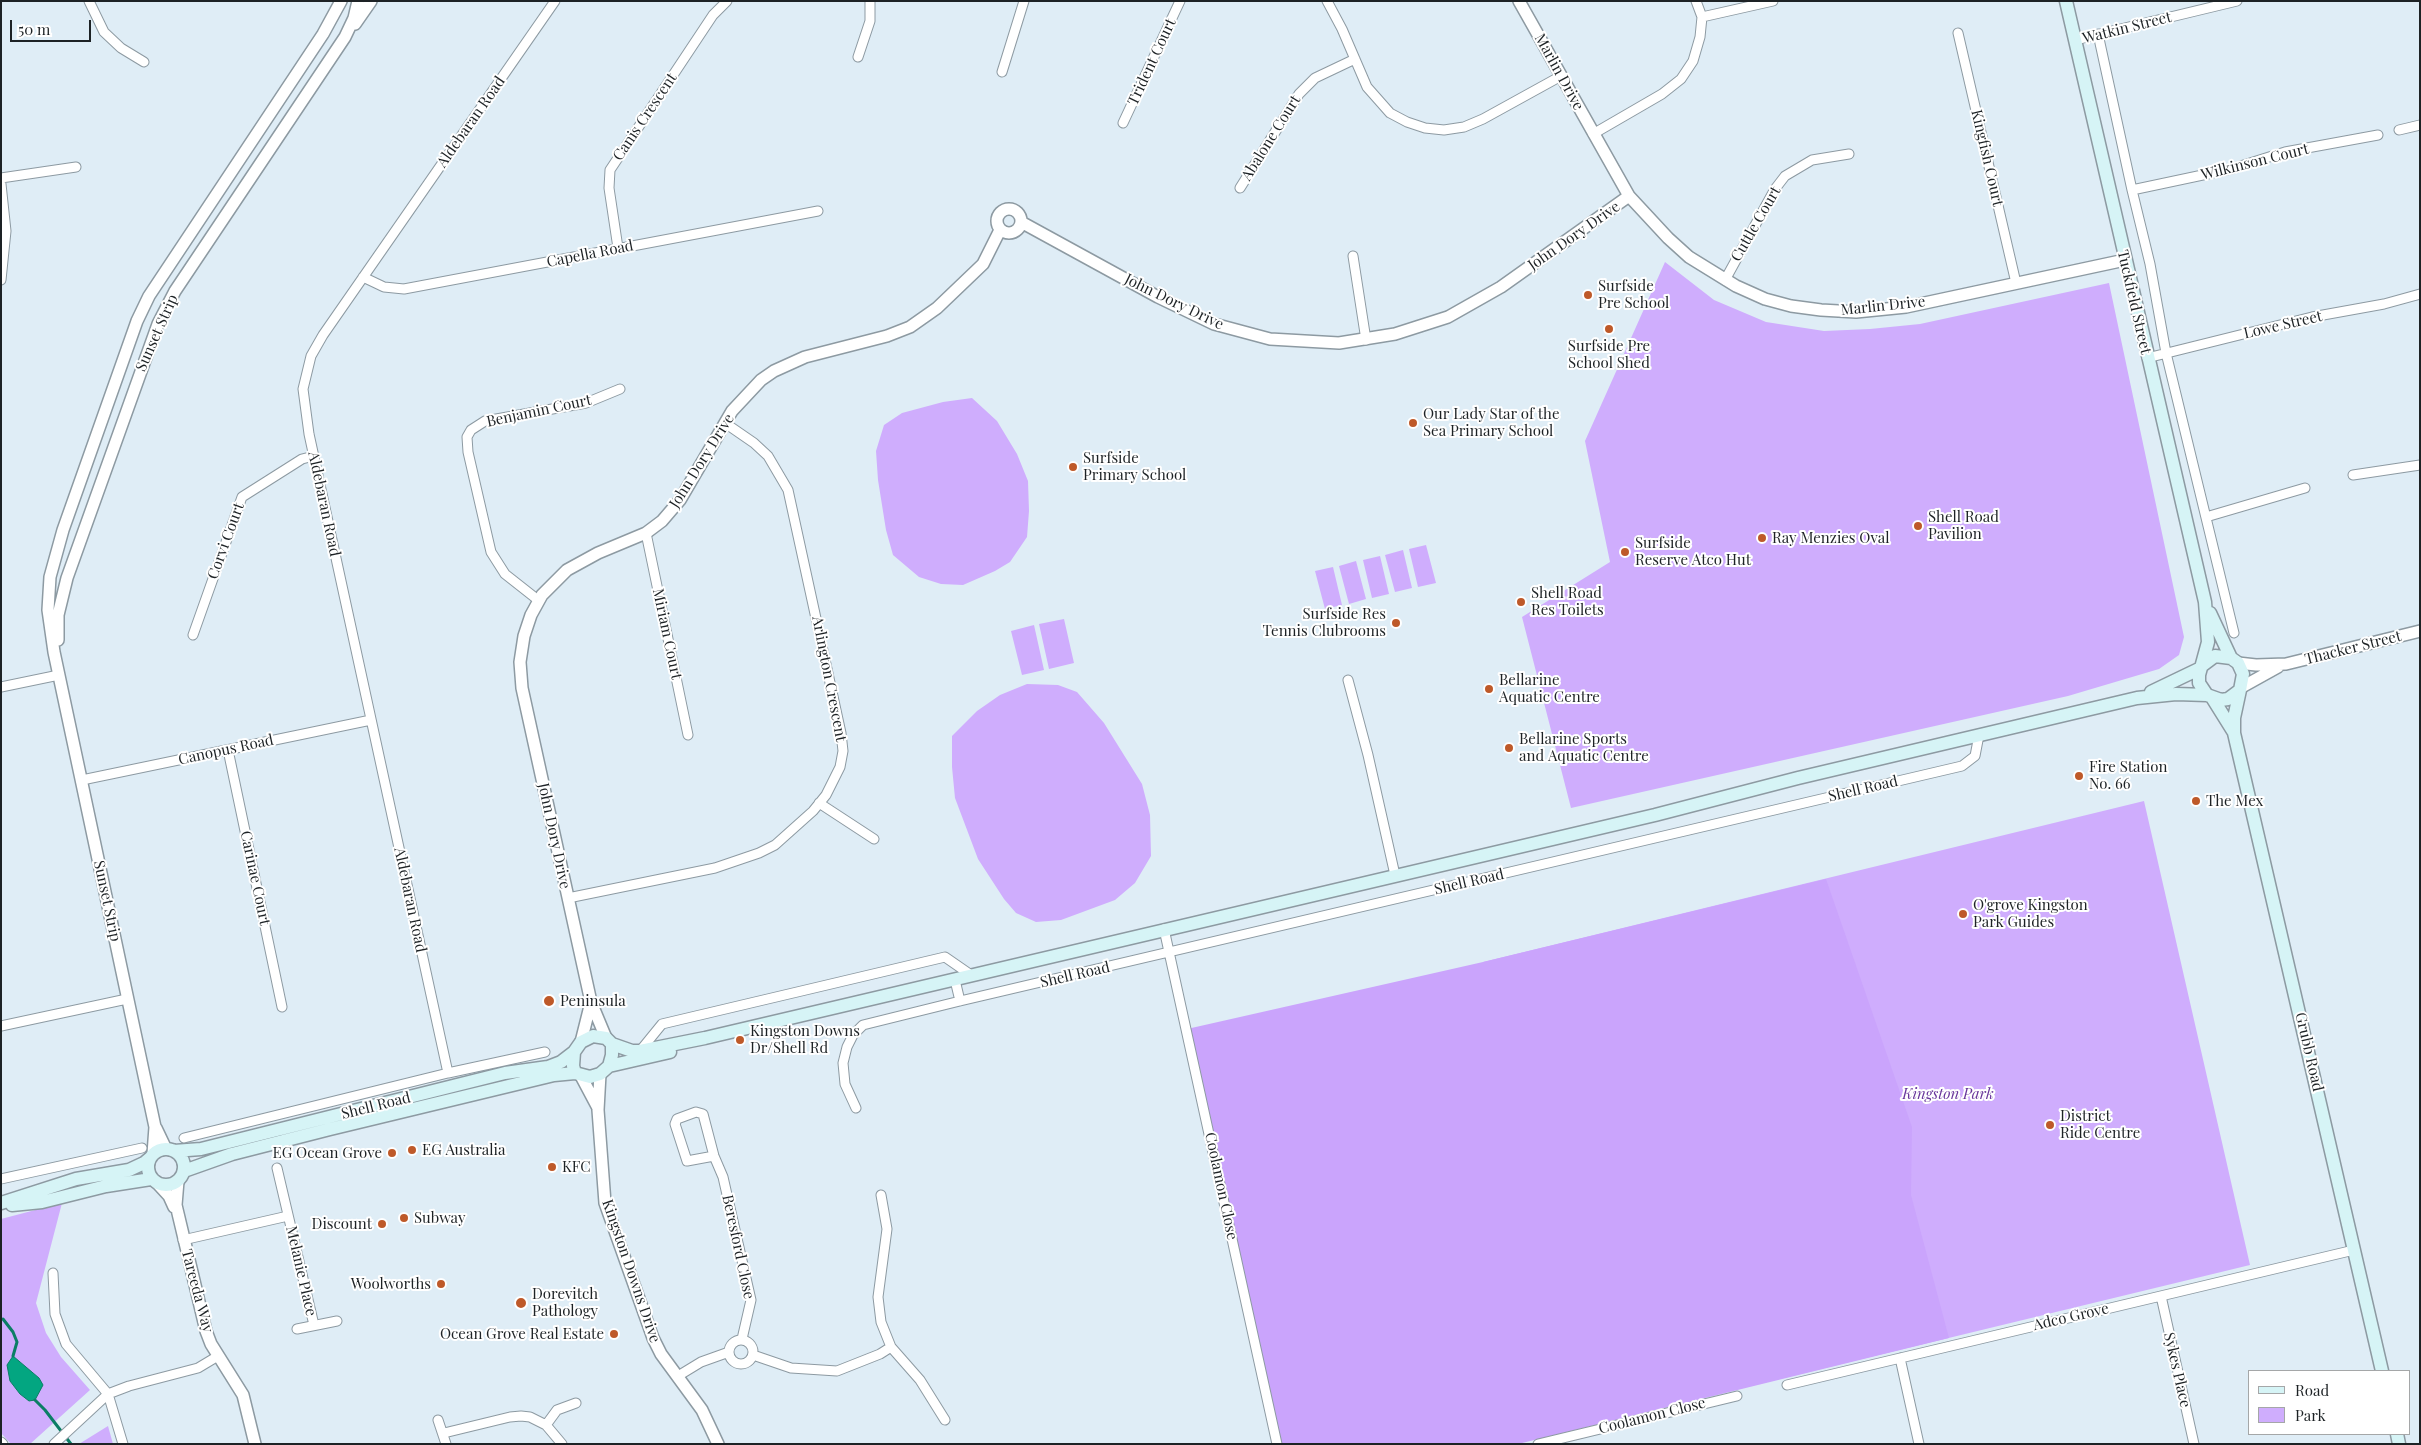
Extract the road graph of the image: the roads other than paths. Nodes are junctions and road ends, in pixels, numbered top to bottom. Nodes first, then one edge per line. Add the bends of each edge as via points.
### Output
1 (89, 1) edge
2 (341, 1) edge
3 (358, 1) edge
4 (371, 1) edge
5 (555, 1) edge
6 (727, 1) edge
7 (870, 1) edge
8 (1024, 1) edge
9 (1180, 1) edge
10 (1327, 1) edge
11 (1519, 1) edge
12 (1696, 1) edge
13 (1773, 1) edge
14 (2066, 1) edge
15 (2238, 1) edge
16 (1702, 17) junction
17 (1958, 33) dead end
18 (2098, 34) junction
19 (345, 37) junction
20 (2075, 40) junction
21 (858, 57) dead end
22 (1355, 59) junction
23 (144, 62) dead end
24 (1002, 72) dead end
25 (1561, 76) junction
26 (1124, 123) dead end
27 (2420, 125) edge
28 (2399, 130) dead end
29 (1593, 134) junction
30 (2378, 136) dead end
31 (1848, 154) dead end
32 (76, 166) dead end
33 (1, 178) edge
34 (1, 184) edge
35 (1240, 188) dead end
36 (2132, 190) junction
37 (1629, 196) junction
38 (818, 211) dead end
39 (1021, 222) junction
40 (1000, 230) junction
41 (618, 248) junction
42 (1352, 256) dead end
43 (2125, 260) junction
44 (363, 277) junction
45 (1, 280) edge
46 (1725, 280) junction
47 (2016, 283) junction
48 (2420, 294) edge
49 (1366, 340) junction
50 (2166, 353) junction
51 (2147, 358) junction
52 (620, 389) dead end
53 (725, 423) junction
54 (314, 456) junction
55 (2420, 465) edge
56 (2353, 475) dead end
57 (2305, 488) dead end
58 (2206, 517) junction
59 (646, 534) junction
60 (538, 600) junction
61 (2205, 602) junction
62 (2420, 632) edge
63 (2234, 633) dead end
64 (193, 634) dead end
65 (2234, 660) junction
66 (2286, 664) junction
67 (2202, 667) junction
68 (59, 674) junction
69 (1348, 680) dead end
70 (1, 686) edge
71 (2241, 689) junction
72 (2210, 697) junction
73 (2137, 698) junction
74 (371, 720) junction
75 (2234, 733) junction
76 (688, 735) dead end
77 (1979, 735) junction
78 (228, 750) junction
79 (82, 780) junction
80 (819, 803) junction
81 (874, 839) dead end
82 (1395, 875) junction
83 (568, 898) junction
84 (1164, 929) junction
85 (1170, 953) junction
86 (971, 975) junction
87 (956, 980) junction
88 (127, 999) junction
89 (960, 1000) junction
90 (591, 1002) junction
91 (282, 1007) dead end
92 (1, 1026) edge
93 (705, 1038) junction
94 (609, 1041) junction
95 (578, 1047) junction
96 (640, 1050) junction
97 (545, 1052) dead end
98 (605, 1070) junction
99 (448, 1073) junction
100 (578, 1074) junction
101 (856, 1108) dead end
102 (598, 1110) junction
103 (340, 1121) junction
104 (155, 1127) junction
105 (184, 1138) dead end
106 (170, 1150) junction
107 (148, 1153) junction
108 (714, 1156) junction
109 (277, 1168) dead end
110 (181, 1176) junction
111 (1, 1179) edge
112 (155, 1182) junction
113 (881, 1195) dead end
114 (1, 1205) edge
115 (288, 1216) junction
116 (178, 1218) junction
117 (183, 1240) junction
118 (2354, 1250) junction
119 (53, 1273) dead end
120 (2161, 1296) junction
121 (337, 1321) dead end
122 (314, 1325) junction
123 (297, 1329) dead end
124 (742, 1340) junction
125 (891, 1347) junction
126 (728, 1352) junction
127 (753, 1355) junction
128 (218, 1356) junction
129 (1900, 1358) junction
130 (2382, 1370) edge
131 (678, 1376) junction
132 (1787, 1385) dead end
133 (108, 1394) junction
134 (1737, 1396) dead end
135 (576, 1403) dead end
136 (438, 1420) dead end
137 (945, 1420) dead end
138 (546, 1425) junction
139 (444, 1433) junction
140 (54, 1444) edge
141 (123, 1444) edge
142 (255, 1444) edge
143 (446, 1444) edge
144 (562, 1444) edge
145 (718, 1444) edge
146 (1277, 1444) edge
147 (1538, 1444) edge
148 (1919, 1444) edge
149 (2194, 1444) edge

1 - 23 street via 104,32 121,48
2 - 68 street, Sunset Strip via 323,34 150,296 137,321 63,530 50,577 48,610
3 - 19 street, Sunset Strip
4 - 19 street
5 - 44 street, Aldebaran Road
6 - 41 street, Canis Crescent via 713,14 610,170 609,188
7 - 21 street via 870,21
8 - 24 street
9 - 26 street, Trident Court
10 - 22 street
11 - 25 street, Marlin Drive
12 - 16 street
13 - 16 street
14 - 20 main road, Tuckfield Street
15 - 18 street, Watkin Street
16 - 29 street via 1693,61 1681,79 1662,94
17 - 47 street, Kingfish Court
18 - 20 street, Watkin Street
18 - 36 street, Tuckfield Street
19 - 68 street, Sunset Strip via 176,291 158,324 67,578 58,615
20 - 43 main road, Tuckfield Street
22 - 25 street via 1367,87 1390,112 1425,128 1444,130 1464,127 1483,119
22 - 35 street, Abalone Court via 1329,70 1302,89
25 - 29 street, Marlin Drive
27 - 28 street
29 - 37 street, Marlin Drive
30 - 36 street, Wilkinson Court via 2285,152 2231,168
31 - 46 street, Cuttle Court via 1812,160 1785,176
32 - 33 street
34 - 45 street via 6,231
36 - 50 street, Tuckfield Street via 2150,264
37 - 46 street, Marlin Drive via 1668,238
37 - 49 street, John Dory Drive via 1474,303 1420,327
38 - 41 street, Capella Road
39 - 40 street via 1011,233
39 - 40 street via 1020,215 1014,210 1004,210 997,217
39 - 49 street, John Dory Drive via 1158,297 1243,334 1293,342
40 - 53 street, John Dory Drive via 983,264 937,308 910,327 805,357 774,371 747,393
41 - 44 street, Capella Road via 404,289 384,287
42 - 49 street
43 - 47 street, Marlin Drive
43 - 51 main road, Tuckfield Street
44 - 54 street, Aldebaran Road via 323,335 306,372 304,408
46 - 47 street, Marlin Drive via 1765,299 1791,306 1856,312 1906,307
48 - 50 street, Lowe Street
50 - 51 street, Lowe Street
50 - 58 street, Tuckfield Street
51 - 61 main road, Tuckfield Street
52 - 60 street, Benjamin Court via 586,403 485,421 470,430 467,437 491,552 505,574
53 - 59 street, John Dory Drive via 680,500
53 - 80 street, Arlington Crescent via 754,442 768,456 788,490 794,512 843,751 840,767
54 - 64 street, Corvi Court via 302,459 242,497
54 - 74 street, Aldebaran Road
55 - 56 street
57 - 58 street
58 - 63 street, Tuckfield Street
59 - 60 street, John Dory Drive via 598,553 567,570
59 - 76 street, Miriam Court
60 - 83 street, John Dory Drive via 524,636 520,662 522,688
61 - 65 main road, Tuckfield Street
61 - 67 main road, Tuckfield Street via 2208,642
62 - 66 street, Thacker Street
65 - 66 street, Thacker Street via 2256,665
65 - 67 main road via 2215,656
65 - 71 main road via 2243,674
66 - 71 street, Thacker Street
67 - 72 main road via 2200,683
67 - 73 main road, Shell Road
68 - 70 street
68 - 79 street, Sunset Strip
69 - 82 street
71 - 72 main road via 2228,699
71 - 75 main road, Grubb Road
72 - 73 main road, Shell Road via 2176,694
72 - 75 main road, Grubb Road
73 - 77 main road, Shell Road
74 - 78 street, Canopus Road
74 - 99 street, Aldebaran Road
75 - 118 main road, Grubb Road
77 - 82 main road, Shell Road
77 - 85 street, Shell Road via 1975,756 1962,766
78 - 79 street, Canopus Road
78 - 91 street, Carinae Court
79 - 88 street, Sunset Strip
80 - 81 street
80 - 83 street, Arlington Crescent via 775,845 738,862
82 - 84 main road, Shell Road
83 - 90 street, John Dory Drive
84 - 85 street, Coolamon Close
84 - 86 main road, Shell Road
85 - 89 street, Shell Road
85 - 146 street, Coolamon Close
86 - 87 main road, Shell Road
86 - 96 street via 945,957 662,1024
87 - 89 street
87 - 93 main road, Shell Road
88 - 92 street
88 - 104 street, Sunset Strip
89 - 101 street, Shell Road via 863,1026 853,1035 843,1063 845,1084
90 - 94 street, John Dory Drive
90 - 95 street, John Dory Drive
93 - 96 main road, Shell Road
93 - 98 main road, Shell Road via 652,1058
94 - 95 main road via 593,1036
94 - 96 main road, Shell Road via 632,1051
94 - 98 main road via 612,1055
95 - 100 main road via 573,1066
95 - 103 main road, Shell Road via 561,1062 548,1067 505,1073
97 - 99 street, Shell Road
98 - 100 main road via 590,1077
98 - 102 street, Kingston Downs Drive
99 - 105 street, Shell Road
100 - 102 street, Kingston Downs Drive
100 - 103 main road, Shell Road via 554,1075
102 - 131 street, Kingston Downs Drive via 605,1203 653,1338
103 - 106 main road, Shell Road via 201,1149
103 - 110 main road, Shell Road via 232,1154
104 - 106 street, Sunset Strip
104 - 107 street, Sunset Strip
106 - 107 main road
106 - 110 main road via 183,1161
107 - 111 street
107 - 112 main road via 148,1170
107 - 114 main road via 130,1170 76,1179
108 - 108 street, Beresford Close via 687,1161 675,1124 677,1118 696,1112 703,1114
108 - 124 street, Beresford Close via 723,1177 750,1294
109 - 115 street, Melanie Place
110 - 112 main road via 168,1186
110 - 116 street, Tareeda Way via 176,1205
112 - 114 main road via 106,1186 42,1202
112 - 116 street, Tareeda Way via 169,1196
113 - 125 street via 887,1229 878,1297
115 - 117 street, Melanie Place
115 - 122 street, Melanie Place
116 - 117 street, Tareeda Way
117 - 128 street, Tareeda Way via 206,1330
118 - 120 street, Adco Grove
118 - 130 main road, Grubb Road
119 - 133 street via 55,1314 66,1344
120 - 129 street, Adco Grove
120 - 149 street, Sykes Place
121 - 122 street, Melanie Place
122 - 123 street, Melanie Place
124 - 126 street via 731,1344
124 - 127 street via 750,1344
125 - 127 street via 837,1371 792,1368
125 - 137 street via 926,1388
126 - 127 street via 738,1363 746,1363
126 - 131 street via 696,1364
128 - 133 street via 198,1368
128 - 142 street, Tareeda Way via 242,1395
129 - 132 street, Adco Grove
129 - 148 street
131 - 145 street, Kingston Downs Drive via 702,1410
133 - 140 street
133 - 141 street
134 - 147 street, Coolamon Close
135 - 138 street via 557,1410
136 - 139 street
138 - 139 street via 530,1418 510,1417
138 - 144 street
139 - 143 street

